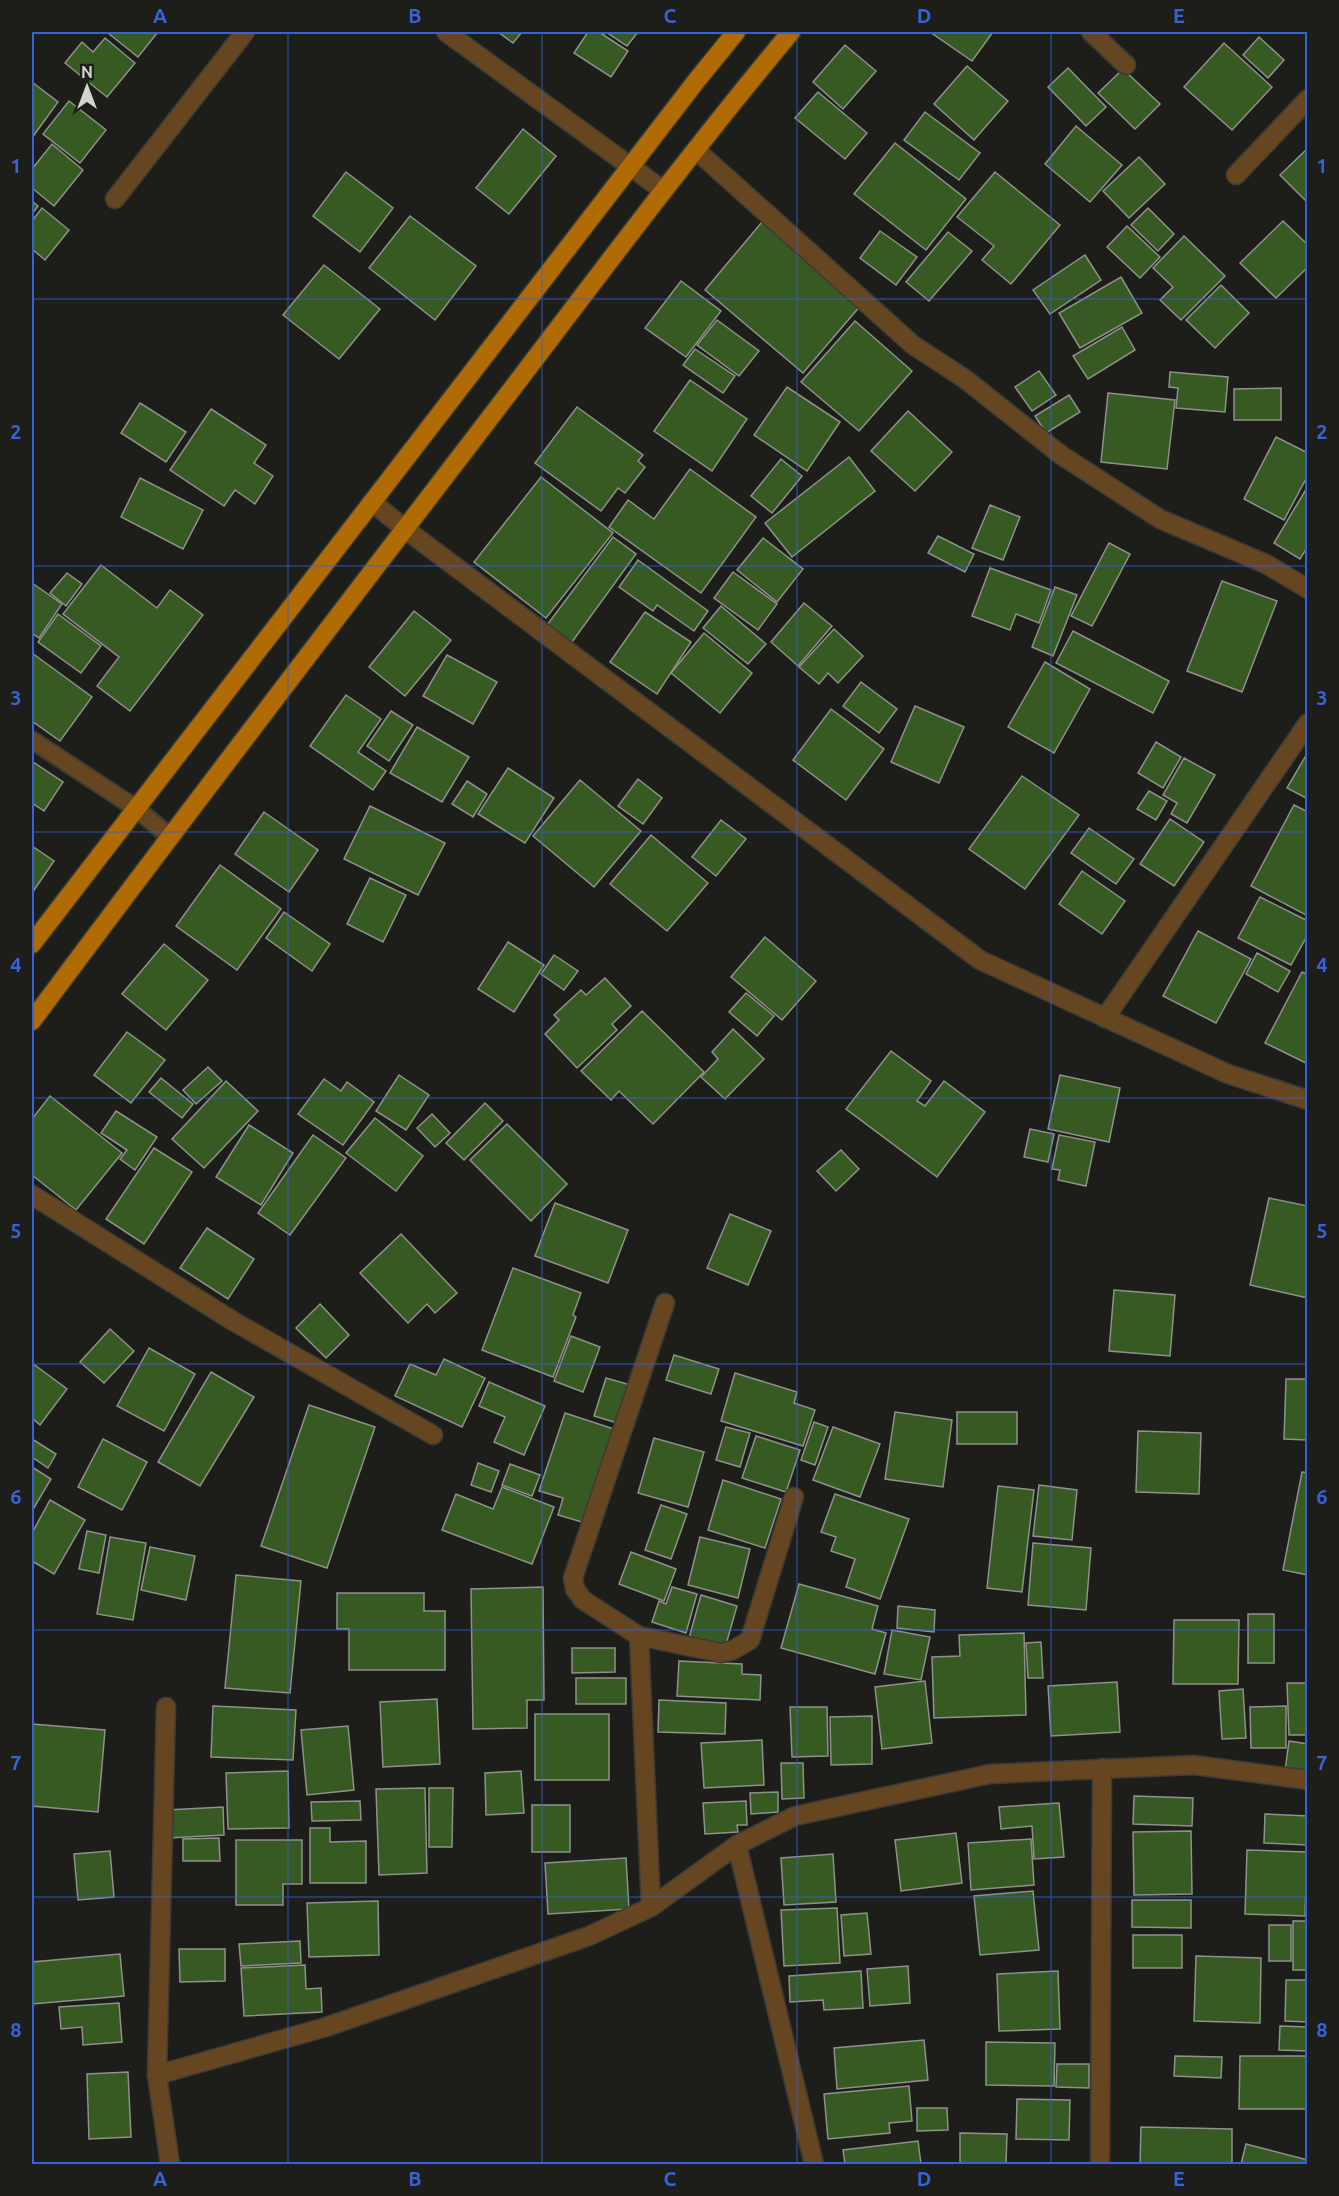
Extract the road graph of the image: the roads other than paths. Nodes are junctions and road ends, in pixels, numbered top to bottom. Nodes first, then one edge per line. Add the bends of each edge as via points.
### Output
1 (245, 32) edge
2 (446, 32) edge
3 (736, 32) edge
4 (791, 32) edge
5 (1091, 32) edge
6 (1126, 65) dead end
7 (1308, 99) edge
8 (696, 150) junction
9 (631, 166) junction
10 (1236, 175) dead end
11 (664, 190) junction
12 (115, 199) dead end
13 (372, 502) junction
14 (405, 529) junction
15 (1308, 589) edge
16 (1308, 723) edge
17 (32, 740) edge
18 (137, 809) junction
19 (169, 836) junction
20 (32, 944) edge
21 (1105, 1018) junction
22 (32, 1021) edge
23 (1308, 1100) edge
24 (32, 1195) edge
25 (665, 1303) dead end
26 (433, 1435) dead end
27 (794, 1497) dead end
28 (639, 1636) junction
29 (166, 1707) dead end
30 (1102, 1768) junction
31 (1308, 1780) edge
32 (736, 1845) junction
33 (651, 1907) junction
34 (157, 2074) junction
35 (170, 2164) edge
36 (814, 2164) edge
37 (1100, 2164) edge

1 - 12 street
2 - 9 street
3 - 9 main road
4 - 8 main road
5 - 6 street
7 - 10 street
8 - 11 main road
8 - 15 street via 913,345 965,379 1061,455 1160,519 1266,564
9 - 11 street
9 - 13 main road
11 - 14 main road
13 - 14 street
13 - 18 main road
14 - 19 main road
14 - 21 street via 980,960
16 - 21 street
17 - 18 lane
18 - 19 lane
18 - 20 main road
19 - 22 main road
21 - 23 street via 1228,1074
24 - 26 street via 233,1321
25 - 28 street via 573,1578 583,1600
27 - 28 street via 750,1640 721,1653
28 - 33 street
29 - 34 street
30 - 31 street via 1194,1765
30 - 32 street via 990,1774 795,1816
30 - 37 street
32 - 33 street
32 - 36 street
33 - 34 street via 589,1936 326,2028
34 - 35 street

